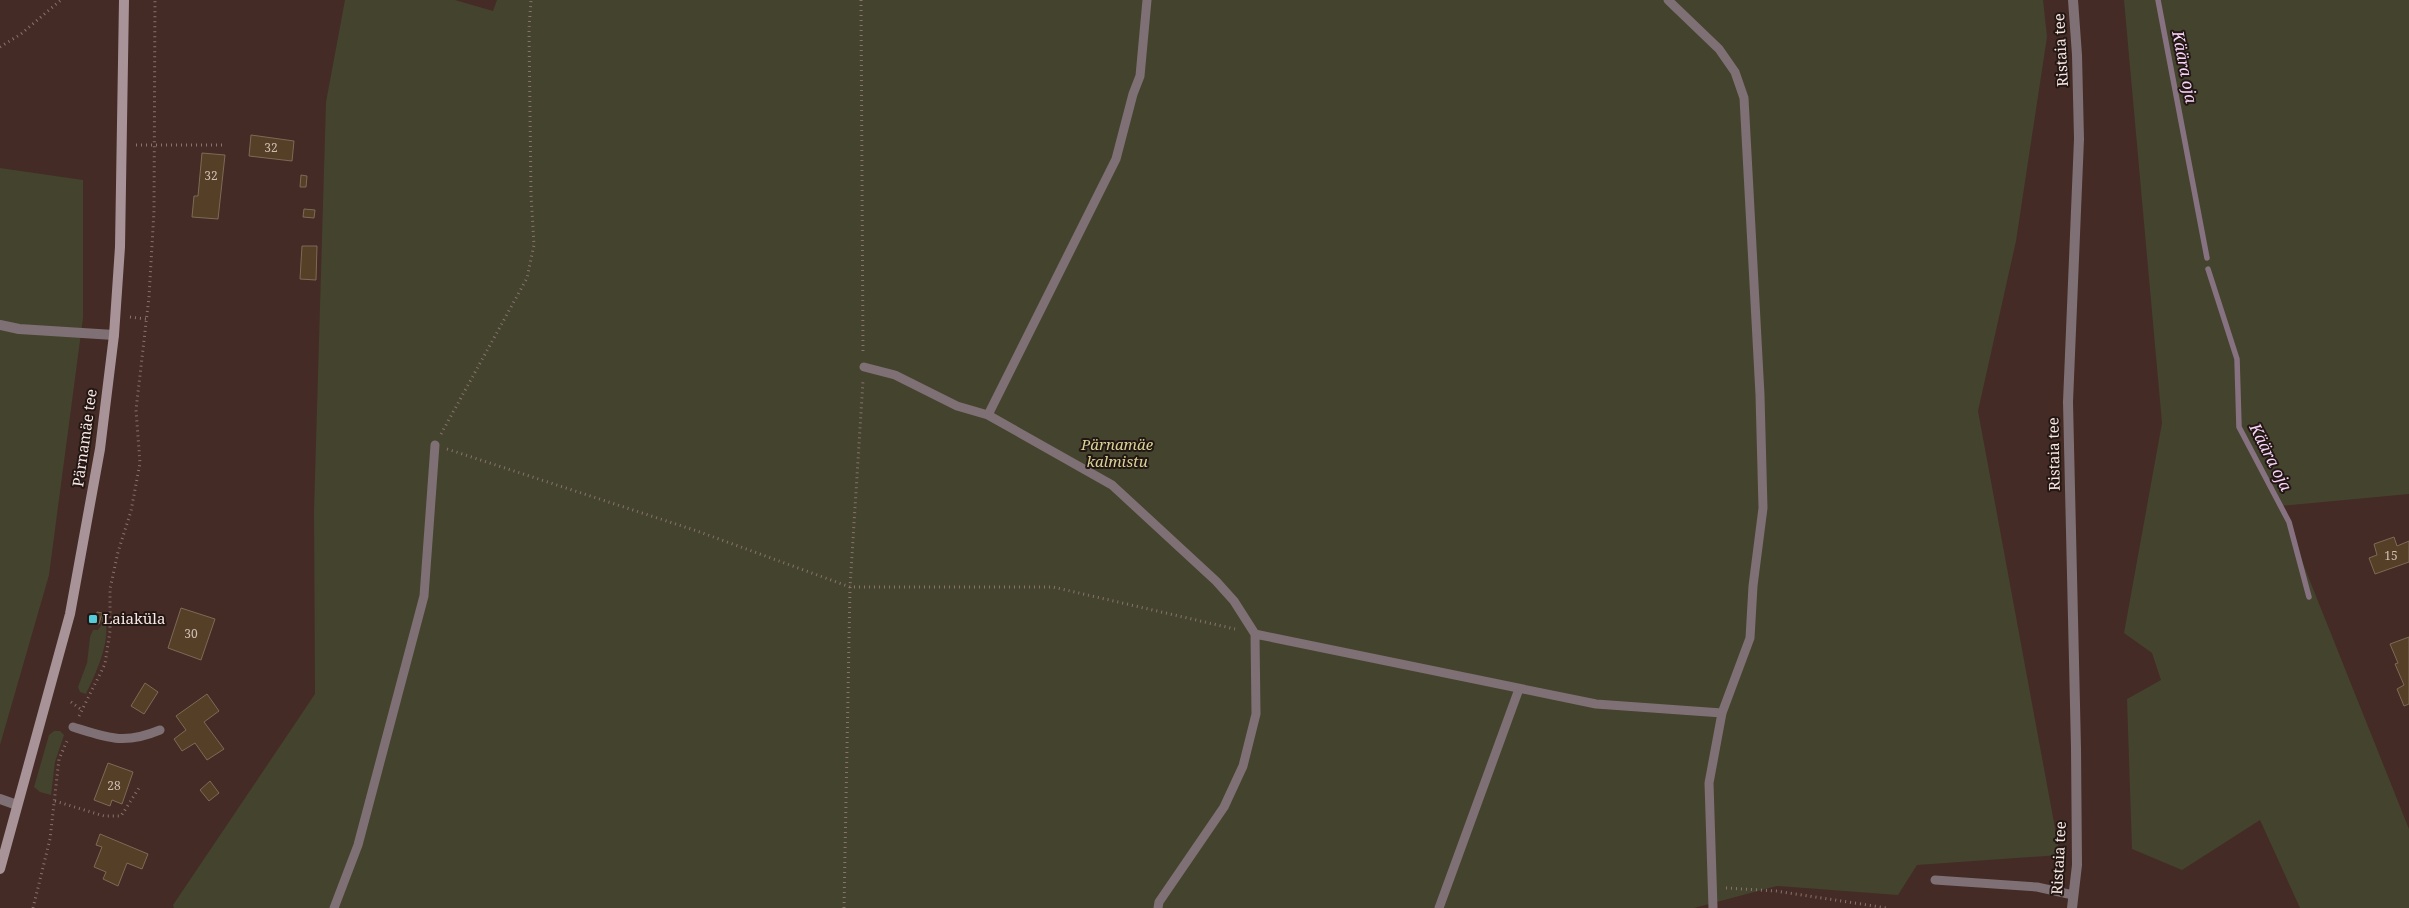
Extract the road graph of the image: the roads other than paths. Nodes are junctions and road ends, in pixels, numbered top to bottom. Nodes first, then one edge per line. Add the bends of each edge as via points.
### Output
1 (124, 0) edge
2 (1147, 0) edge
3 (1668, 0) edge
4 (2073, 0) edge
5 (0, 325) edge
6 (114, 335) junction
7 (864, 367) road end
8 (988, 415) junction
9 (435, 445) road end
10 (1255, 634) junction
11 (1519, 689) junction
12 (1722, 713) junction
13 (73, 727) road end
14 (160, 730) dead end
15 (0, 798) edge
16 (17, 805) junction
17 (0, 870) edge
18 (1935, 880) dead end
19 (2073, 895) junction
20 (334, 908) edge
21 (1158, 908) edge
22 (1439, 908) edge
23 (1713, 908) edge
24 (2072, 908) edge

1 - 6 main road, Pärnamäe tee via 120,247
2 - 8 lane via 1140,76 1116,159
3 - 12 lane via 1719,49 1735,72 1744,98 1760,395 1762,508 1750,638
4 - 19 street, Ristaia tee via 2079,139 2068,402 2076,758 2077,865
5 - 6 street
6 - 16 main road, Pärnamäe tee via 100,449 70,614
7 - 8 lane via 895,374 957,406
8 - 10 lane via 1112,485 1216,582 1234,601
9 - 20 lane via 424,596 358,845
10 - 11 lane
10 - 21 lane via 1256,714 1243,766 1224,807
11 - 12 lane via 1596,704
11 - 22 lane
12 - 23 lane via 1708,783
13 - 14 lane via 119,740 139,739
15 - 16 street
16 - 17 main road, Pärnamäe tee
18 - 19 lane via 2037,887
19 - 24 street, Ristaia tee

